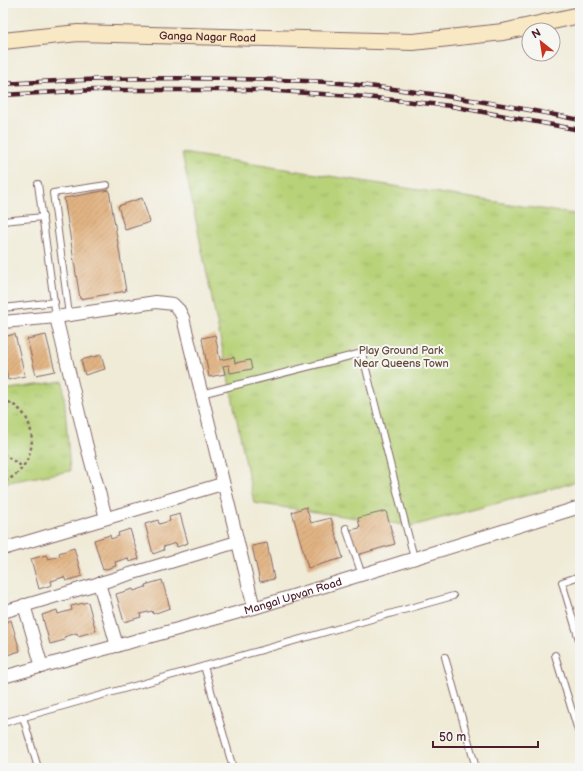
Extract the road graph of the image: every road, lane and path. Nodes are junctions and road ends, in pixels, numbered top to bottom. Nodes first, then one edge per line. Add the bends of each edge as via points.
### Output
1 (580, 15) edge
2 (3, 41) edge
3 (38, 184) dead end
4 (106, 185) dead end
5 (43, 216) junction
6 (3, 221) edge
7 (54, 302) junction
8 (3, 308) edge
9 (69, 315) junction
10 (56, 317) junction
11 (3, 322) edge
12 (201, 394) junction
13 (3, 399) edge
14 (11, 403) junction
15 (3, 414) edge
16 (3, 454) edge
17 (23, 467) junction
18 (3, 482) edge
19 (222, 484) junction
20 (580, 507) edge
21 (106, 518) junction
22 (346, 528) dead end
23 (237, 542) junction
24 (3, 549) edge
25 (414, 558) junction
26 (362, 575) junction
27 (580, 576) edge
28 (99, 583) junction
29 (453, 596) dead end
30 (24, 605) junction
31 (254, 608) junction
32 (3, 612) edge
33 (580, 643) edge
34 (117, 646) junction
35 (555, 656) dead end
36 (444, 657) dead end
37 (42, 666) junction
38 (204, 666) junction
39 (3, 677) edge
40 (24, 717) junction
41 (3, 723) edge
42 (580, 737) edge
43 (38, 768) edge
44 (232, 768) edge
45 (476, 768) edge

1 - 2 main road, Ganga Nagar Road via 503,32 413,42 78,33
3 - 5 lane
4 - 9 lane via 52,193
5 - 6 lane
5 - 7 lane
7 - 8 lane
7 - 10 lane
9 - 10 street
9 - 12 street via 156,302 174,304 182,318
10 - 11 street
10 - 21 street
12 - 19 street
12 - 25 lane via 362,353
13 - 14 path
14 - 15 path
14 - 17 path via 25,416 32,439 30,452
16 - 17 path
17 - 18 path
19 - 21 street
19 - 23 street
20 - 25 street, Mangal Upvan Road
21 - 24 street
22 - 26 lane
23 - 28 street
23 - 31 street
25 - 26 street, Mangal Upvan Road
26 - 31 street, Mangal Upvan Road
27 - 33 lane via 562,582
28 - 30 street
28 - 34 street
29 - 38 lane
30 - 32 street
30 - 37 street
31 - 34 street, Mangal Upvan Road
34 - 37 street, Mangal Upvan Road
35 - 42 lane
36 - 45 lane
37 - 39 street, Mangal Upvan Road
38 - 40 lane
38 - 44 lane
40 - 41 lane
40 - 43 lane

